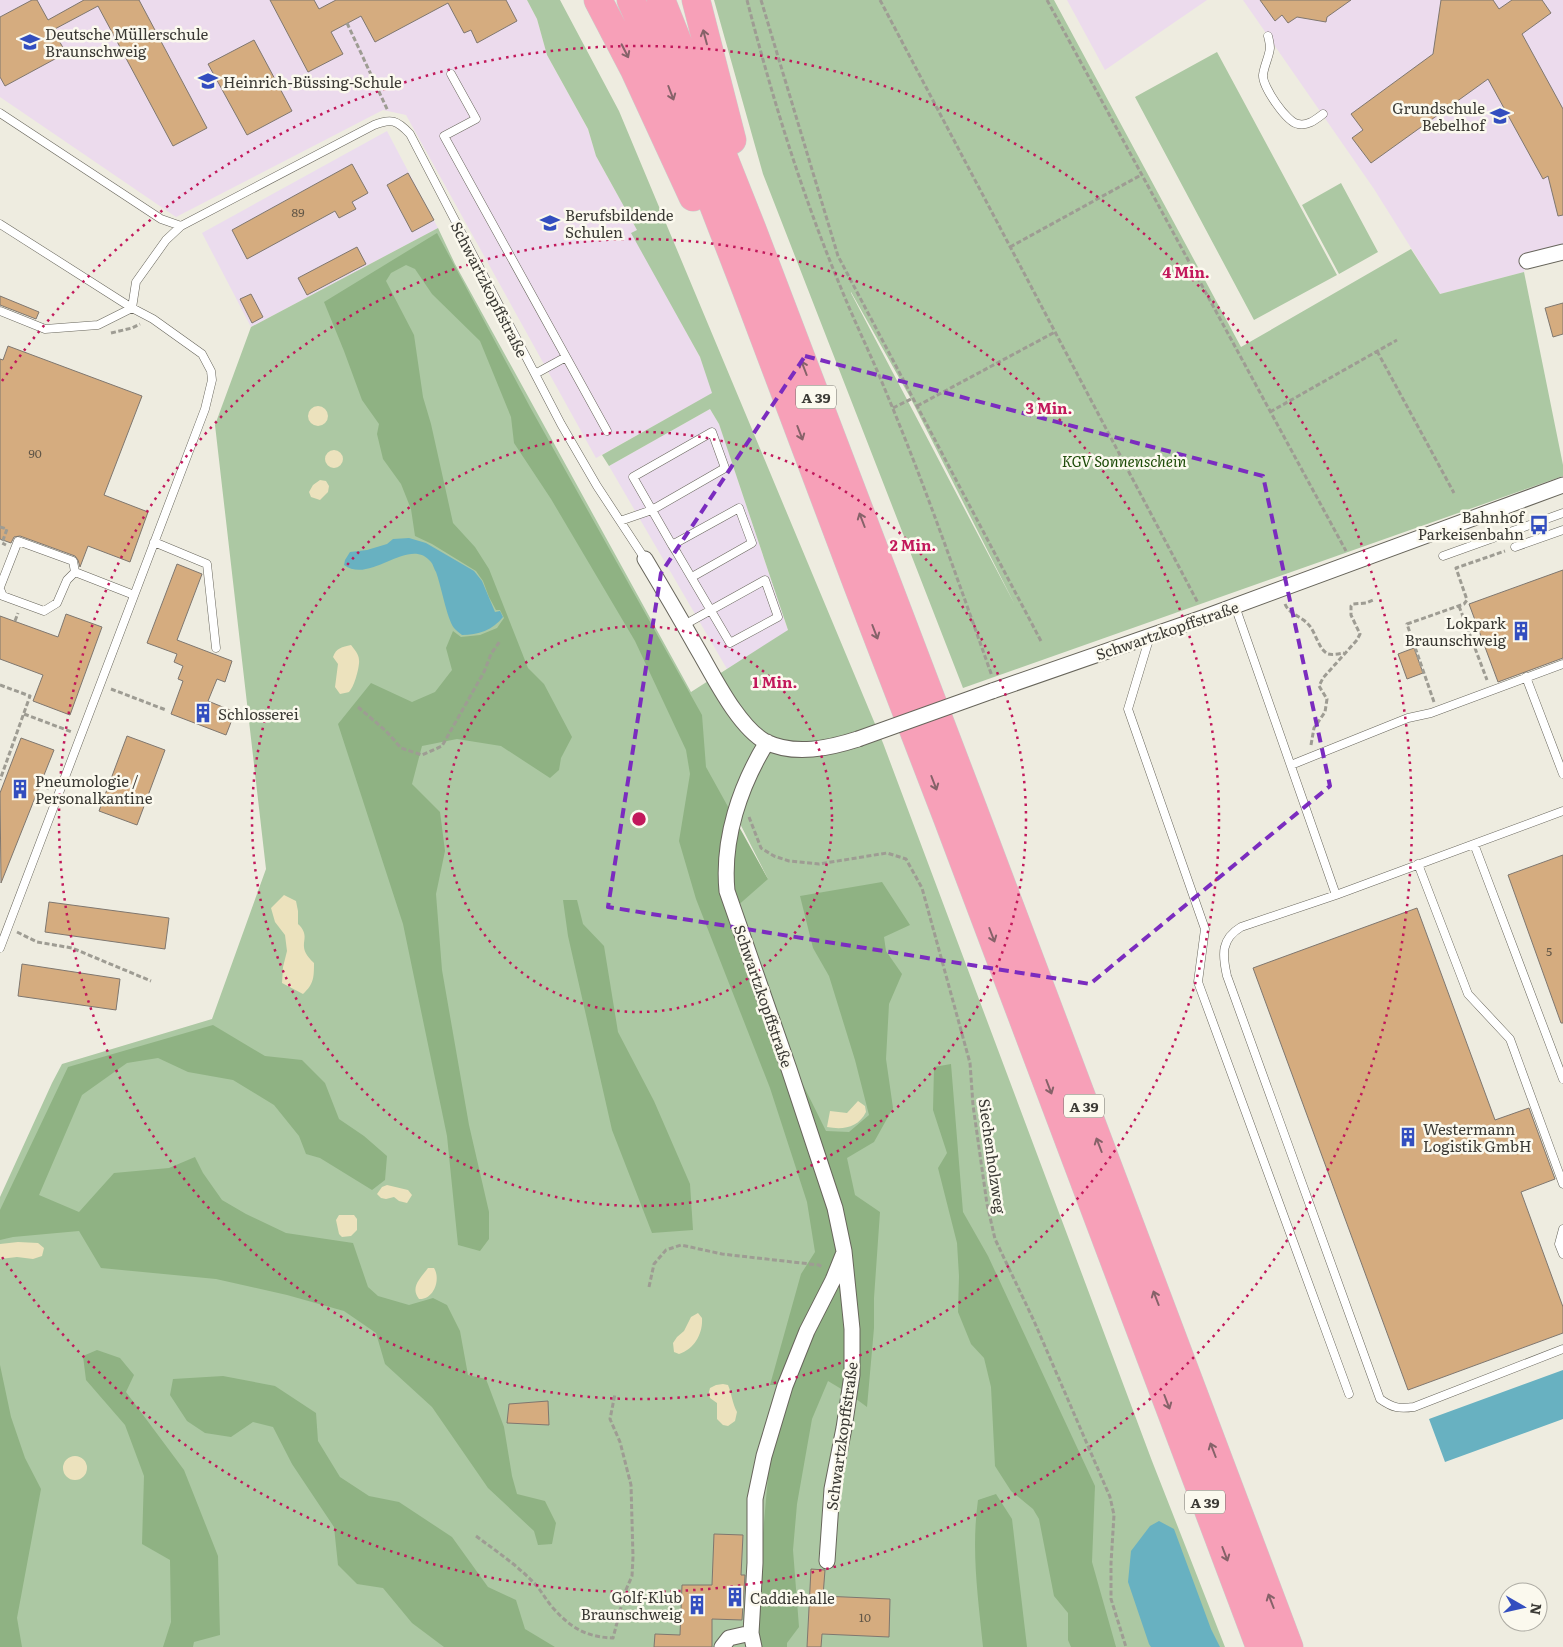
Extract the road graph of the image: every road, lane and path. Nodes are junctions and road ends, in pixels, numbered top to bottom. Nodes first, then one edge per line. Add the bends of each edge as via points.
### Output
1 (598, 0) edge
2 (631, 0) edge
3 (661, 0) edge
4 (696, 0) edge
5 (747, 0) edge
6 (761, 0) edge
7 (880, 0) edge
8 (1046, 0) edge
9 (347, 23) dead end
10 (1268, 36) dead end
11 (451, 74) dead end
12 (0, 113) edge
13 (1323, 114) dead end
14 (393, 121) junction
15 (1141, 174) junction
16 (0, 224) edge
17 (181, 226) junction
18 (752, 229) junction
19 (1010, 247) junction
20 (1563, 252) edge
21 (1527, 262) dead end
22 (746, 289) junction
23 (132, 308) junction
24 (0, 311) edge
25 (1055, 332) junction
26 (1397, 340) dead end
27 (1377, 351) junction
28 (566, 357) junction
29 (535, 374) junction
30 (913, 398) junction
31 (917, 406) junction
32 (893, 408) junction
33 (1270, 412) junction
34 (607, 430) dead end
35 (1563, 485) edge
36 (1454, 493) dead end
37 (652, 510) junction
38 (1563, 513) edge
39 (620, 521) junction
40 (1563, 530) edge
41 (154, 542) junction
42 (672, 545) junction
43 (1516, 547) joint
44 (1443, 556) dead end
45 (645, 559) joint
46 (1351, 564) junction
47 (75, 572) junction
48 (692, 577) junction
49 (0, 588) edge
50 (1281, 589) junction
51 (134, 595) junction
52 (1373, 600) dead end
53 (1235, 606) junction
54 (1459, 606) junction
55 (711, 611) junction
56 (1205, 617) junction
57 (684, 626) junction
58 (1150, 636) junction
59 (500, 641) dead end
60 (1042, 643) dead end
61 (216, 648) dead end
62 (1344, 653) junction
63 (1563, 664) edge
64 (1526, 677) junction
65 (0, 685) edge
66 (101, 685) junction
67 (1490, 690) junction
68 (994, 691) junction
69 (358, 707) dead end
70 (166, 710) dead end
71 (1437, 710) junction
72 (24, 714) junction
73 (82, 736) junction
74 (767, 742) junction
75 (1325, 751) junction
76 (1291, 765) junction
77 (1563, 774) edge
78 (0, 780) edge
79 (742, 795) junction
80 (1563, 812) edge
81 (1474, 844) junction
82 (1418, 864) junction
83 (1336, 895) junction
84 (20, 934) dead end
85 (0, 948) edge
86 (151, 981) dead end
87 (1563, 1079) edge
88 (1563, 1184) edge
89 (1563, 1230) edge
90 (844, 1251) junction
91 (1563, 1254) edge
92 (833, 1280) junction
93 (649, 1287) dead end
94 (1563, 1349) edge
95 (615, 1394) dead end
96 (1349, 1394) dead end
97 (476, 1536) dead end
98 (827, 1561) dead end
99 (753, 1640) edge
100 (722, 1647) edge
101 (1126, 1647) edge
102 (1260, 1647) edge
103 (1288, 1647) edge

1 -> 22 highway via 707,226
2 -> 22 highway, A 39
3 - 18 highway, A 39
18 -> 4 highway
5 - 32 path via 796,168 840,287
6 - 30 path via 838,256
7 - 19 path
8 - 15 path
9 - 14 path
10 - 13 lane via 1270,48 1263,75 1265,85 1288,119 1305,125
11 - 28 lane via 476,119 444,136
12 - 17 lane via 160,219
14 - 17 lane via 374,125
14 - 29 lane, Schwartzkopffstraße via 402,124 410,134
15 - 19 path
15 - 33 path
16 - 23 lane
17 - 23 lane via 166,240 136,282
103 -> 18 highway, A 39
19 - 25 path
20 - 21 street
22 -> 102 highway, A 39
23 - 24 lane via 98,324 44,329
23 - 41 lane via 202,354 212,380 205,409
25 - 31 path
25 - 56 path
26 - 27 path
27 - 33 path
27 - 36 path
28 - 29 lane
28 - 34 lane
29 - 39 lane, Schwartzkopffstraße
30 - 31 path
30 - 32 path
31 - 60 path
32 - 68 path via 945,544
33 - 46 path
35 - 46 street, Schwartzkopffstraße
37 - 37 lane via 632,477 712,432 725,468
37 - 39 lane
37 - 42 lane
38 - 44 lane
39 - 45 lane, Schwartzkopffstraße
40 - 43 lane
41 - 51 lane
41 - 61 lane via 207,564
42 - 48 lane
42 - 48 lane via 739,508 752,543
43 - 54 path via 1456,568 1467,600
45 - 57 street, Schwartzkopffstraße
46 - 50 street, Schwartzkopffstraße
47 - 49 lane via 67,580 57,603 44,611 3,596
47 - 49 lane via 73,561 18,541
47 - 51 lane
48 - 55 lane
50 - 53 street, Schwartzkopffstraße
50 - 62 path via 1286,607 1308,624 1324,650 1329,654
51 - 66 lane
52 - 62 path via 1351,606 1351,615 1360,634
53 - 56 street, Schwartzkopffstraße
53 - 76 lane
54 - 67 path
54 - 71 path via 1407,624
55 - 55 lane via 765,580 778,617 730,643
55 - 57 lane
56 - 58 street, Schwartzkopffstraße
57 - 74 street, Schwartzkopffstraße via 745,724
58 - 68 street, Schwartzkopffstraße
58 - 96 lane via 1128,709 1204,929 1198,982
59 - 69 path via 442,746 422,755 401,748
62 - 75 path via 1319,686 1328,699 1325,712 1314,728 1311,744 1317,750
63 - 64 lane
64 - 67 lane
64 - 77 lane
65 - 72 path via 30,696
66 - 70 path
66 - 73 lane
67 - 71 lane
68 - 74 street, Schwartzkopffstraße, bridge via 826,748 794,749
71 - 75 lane
72 - 73 path
72 - 78 path
73 - 85 lane
74 - 79 street, Schwartzkopffstraße via 754,763
75 - 76 lane
76 - 83 lane
79 - 90 street, Schwartzkopffstraße via 727,849 727,891 826,1180
79 - 101 path, Siechenholzweg via 761,848 774,856 819,864 887,853 906,859 922,888 970,1063 986,1204 995,1239 1110,1496 1114,1516 1111,1599
80 - 81 lane
81 - 82 lane
81 - 87 lane
82 - 83 lane
82 - 88 lane via 1468,994 1510,1039
83 - 94 lane via 1232,932 1223,958 1226,976 1380,1399 1400,1408 1414,1407
84 - 86 path via 37,942 72,948
89 - 91 lane via 1559,1244
90 - 92 street
90 - 98 street, Schwartzkopffstraße via 852,1329 852,1375 832,1489
92 - 93 path via 831,1274 819,1265 722,1254 681,1245 666,1250 654,1264
92 - 99 street via 807,1331 785,1386 764,1456 755,1500
95 - 97 path via 610,1419 620,1442 631,1485 633,1557 632,1576 613,1638 595,1637 575,1628 535,1584
99 - 100 street via 729,1638

